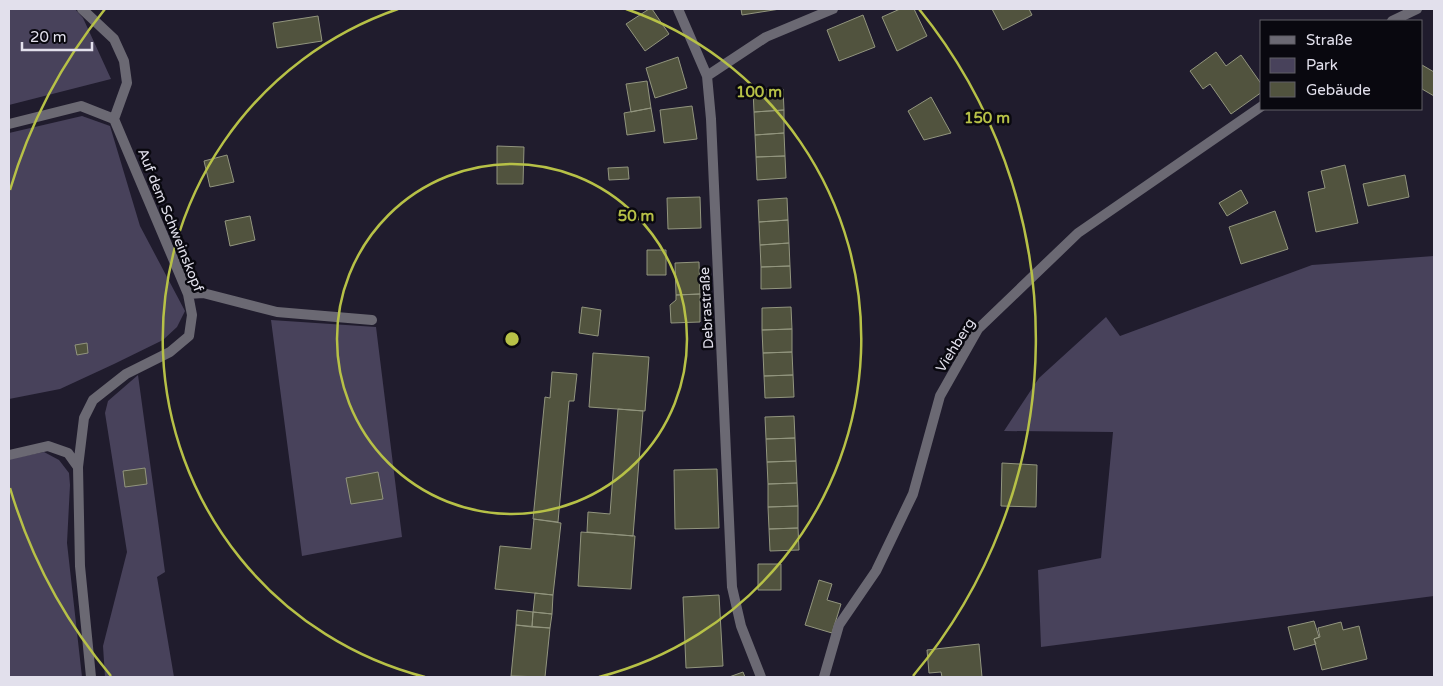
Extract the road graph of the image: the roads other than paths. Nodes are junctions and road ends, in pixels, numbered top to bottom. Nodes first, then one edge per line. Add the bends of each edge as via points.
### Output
1 (82, 9) edge
2 (678, 9) edge
3 (833, 9) edge
4 (1417, 9) edge
5 (1394, 20) edge
6 (706, 76) junction
7 (1260, 107) edge
8 (114, 118) junction
9 (9, 124) edge
10 (188, 294) junction
11 (372, 320) dead end
12 (9, 455) edge
13 (78, 466) junction
14 (92, 677) edge
15 (761, 677) edge
16 (824, 677) edge

1 - 8 street via 114,39 124,61 127,83
2 - 6 street, Debrastraße
3 - 6 street via 766,37
4 - 5 street
6 - 15 street, Debrastraße via 732,587 741,626
7 - 16 street, Viehberg via 1078,233 978,329 940,396 914,494 876,571 839,625
8 - 9 street via 81,106
8 - 10 street, Auf dem Schweinskopf
10 - 11 street via 203,294 277,312
10 - 13 street, Auf dem Schweinskopf via 192,316 189,336 170,352 126,374 93,400 84,418
12 - 13 street via 48,446 68,453
13 - 14 street, Auf dem Schweinskopf via 80,566

